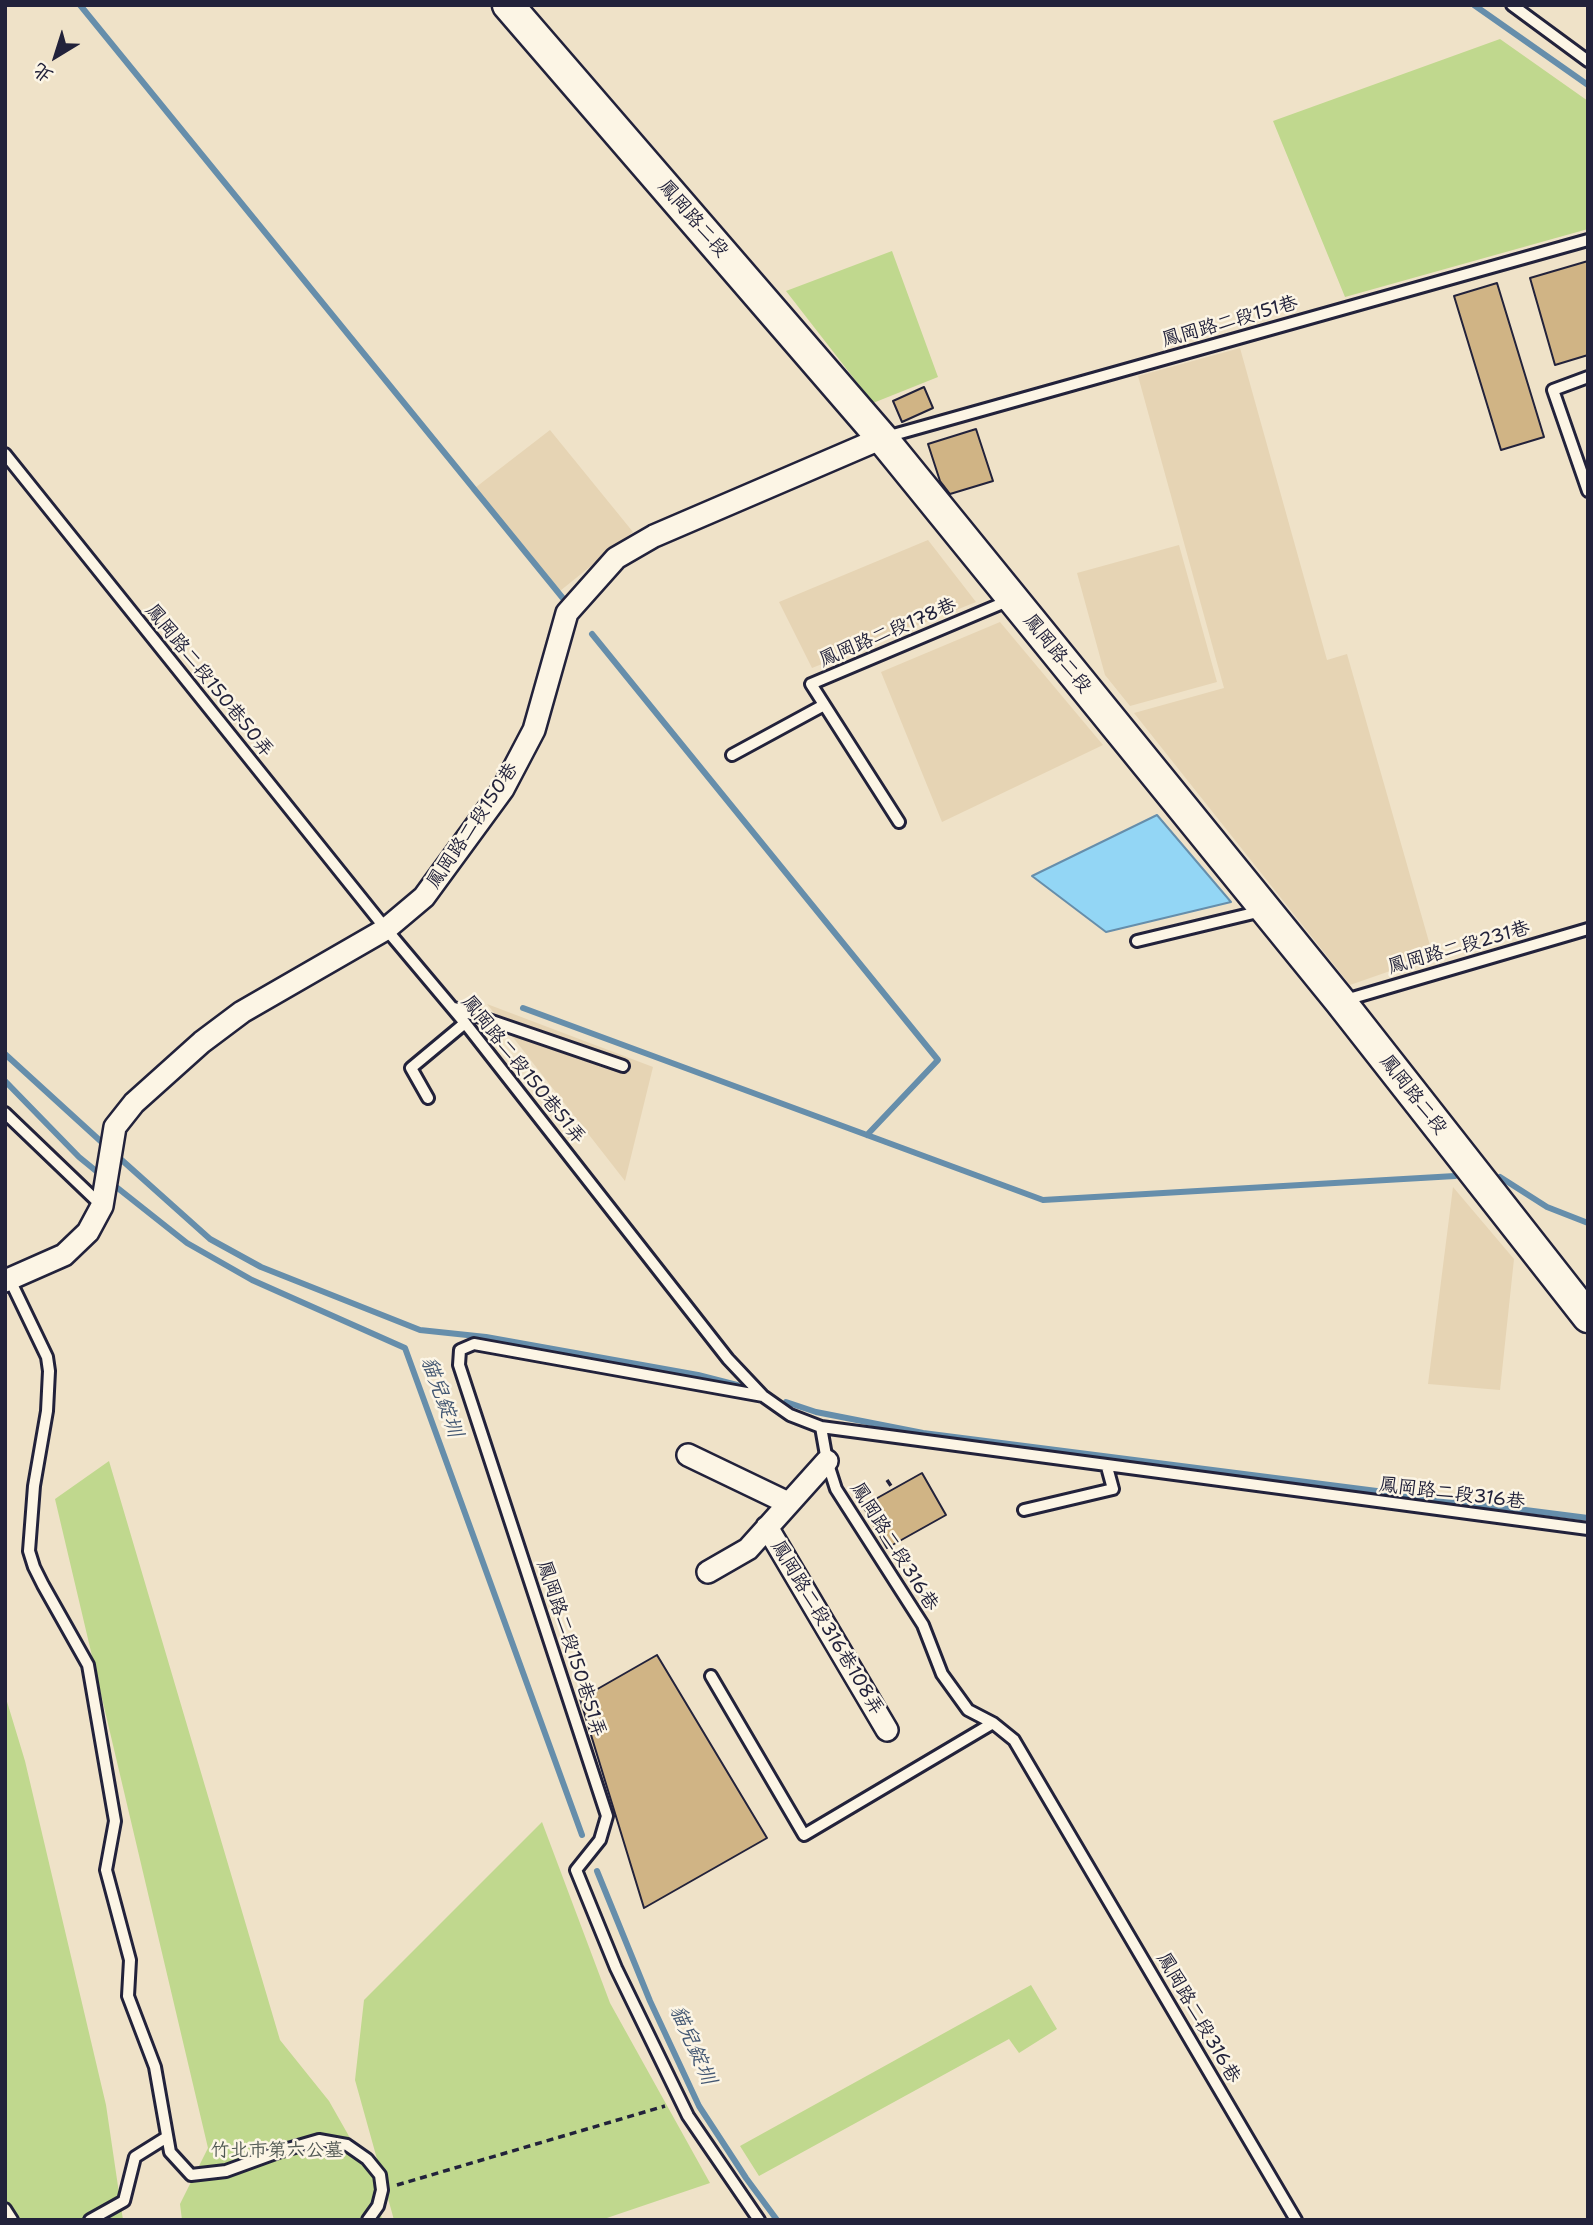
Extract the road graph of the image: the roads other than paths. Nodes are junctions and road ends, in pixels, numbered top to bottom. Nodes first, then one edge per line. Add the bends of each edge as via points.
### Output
1 (508, 5) edge
2 (1512, 5) edge
3 (1588, 61) edge
4 (1588, 240) edge
5 (1588, 377) edge
6 (882, 438) junction
7 (5, 454) edge
8 (1588, 491) edge
9 (1012, 599) junction
10 (824, 705) junction
11 (732, 755) dead end
12 (899, 822) dead end
13 (1265, 910) junction
14 (386, 929) junction
15 (1588, 929) edge
16 (1137, 941) dead end
17 (1340, 1001) junction
18 (450, 1006) junction
19 (465, 1023) junction
20 (623, 1066) dead end
21 (428, 1098) dead end
22 (5, 1113) edge
23 (103, 1196) junction
24 (8, 1280) edge
25 (1588, 1317) edge
26 (763, 1396) junction
27 (821, 1427) junction
28 (688, 1455) dead end
29 (827, 1461) junction
30 (1107, 1466) junction
31 (788, 1503) junction
32 (1024, 1510) dead end
33 (767, 1527) junction
34 (1588, 1529) edge
35 (708, 1572) dead end
36 (711, 1676) dead end
37 (993, 1723) junction
38 (887, 1730) dead end
39 (167, 2137) junction
40 (5, 2209) edge
41 (12, 2220) edge
42 (90, 2220) edge
43 (368, 2220) edge
44 (759, 2220) edge
45 (1296, 2220) edge

1 - 6 street, 鳳岡路二段
2 - 3 lane
4 - 6 lane, 鳳岡路二段151巷
5 - 8 lane via 1553,390
6 - 9 street, 鳳岡路二段
6 - 14 street, 鳳岡路二段150巷 via 654,536 616,558 567,613 534,730 503,789 424,897
7 - 14 lane, 鳳岡路二段150巷50弄
9 - 10 lane, 鳳岡路二段178巷 via 811,684
9 - 13 street, 鳳岡路二段
10 - 11 lane
10 - 12 lane, 鳳岡路二段178巷
13 - 16 lane
13 - 17 street, 鳳岡路二段
14 - 18 lane, 鳳岡路二段150巷51弄
14 - 23 street, 鳳岡路二段150巷 via 242,1012 134,1103 115,1127
15 - 17 lane, 鳳岡路二段231巷
17 - 25 street, 鳳岡路二段
18 - 19 lane, 鳳岡路二段150巷51弄
18 - 20 lane
19 - 21 lane via 411,1068
19 - 26 lane, 鳳岡路二段150巷51弄 via 728,1359
22 - 23 lane
23 - 24 street via 88,1232 64,1255
24 - 39 lane via 47,1357 49,1371 29,1551 33,1567 88,1665 115,1821 106,1870 130,1960 128,1996 155,2067
26 - 27 lane, 鳳岡路二段150巷51弄 via 790,1415
26 - 44 lane, 鳳岡路二段150巷51弄 via 474,1344 460,1350 459,1364 607,1816 600,1840 576,1870 616,1968 680,2101
27 - 29 lane, 鳳岡路二段316巷
27 - 30 lane, 鳳岡路二段316巷
28 - 31 street
29 - 31 street, 鳳岡路二段316巷108弄
29 - 37 lane, 鳳岡路二段316巷 via 836,1489 923,1625 942,1674 968,1710
30 - 32 lane via 1113,1489
30 - 34 lane, 鳳岡路二段316巷
31 - 33 street, 鳳岡路二段316巷108弄
33 - 35 street, 鳳岡路二段316巷108弄 via 748,1549
33 - 38 street, 鳳岡路二段316巷108弄
36 - 37 lane via 804,1835
37 - 45 lane, 鳳岡路二段316巷 via 1014,1740
39 - 42 lane via 135,2157 124,2201
39 - 43 lane via 170,2152 191,2175 226,2171 319,2140 347,2145 368,2159 380,2175 378,2206
40 - 41 lane

